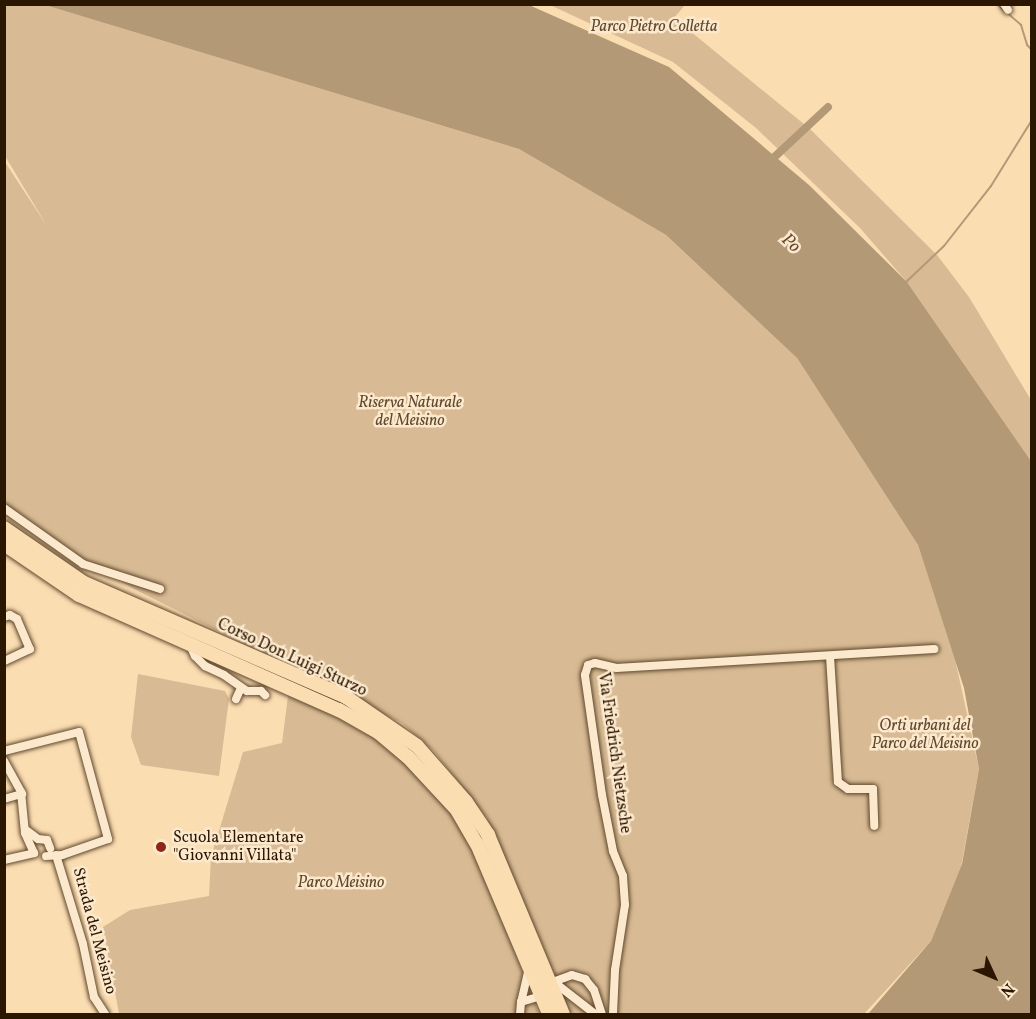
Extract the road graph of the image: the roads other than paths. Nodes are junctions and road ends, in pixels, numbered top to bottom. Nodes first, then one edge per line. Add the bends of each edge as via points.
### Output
1 (4, 508) edge
2 (4, 528) edge
3 (4, 544) edge
4 (160, 589) dead end
5 (4, 617) edge
6 (190, 644) junction
7 (934, 649) dead end
8 (830, 656) junction
9 (4, 661) edge
10 (241, 688) junction
11 (265, 695) dead end
12 (236, 699) dead end
13 (4, 751) edge
14 (4, 761) edge
15 (22, 794) junction
16 (4, 799) edge
17 (874, 826) dead end
18 (35, 846) junction
19 (51, 853) junction
20 (4, 860) edge
21 (529, 968) junction
22 (550, 983) junction
23 (541, 996) junction
24 (521, 1002) junction
25 (105, 1014) edge
26 (520, 1014) edge
27 (549, 1014) edge
28 (563, 1014) edge
29 (595, 1014) edge
30 (602, 1014) edge
31 (613, 1014) edge

1 - 4 street via 83,564
2 - 22 main road, Corso Don Luigi Sturzo via 84,583 346,698 417,746 466,802 488,835
3 - 6 main road, Corso Don Luigi Sturzo via 79,595
5 - 9 street via 17,619 30,649
6 - 10 street via 205,666
6 - 21 main road, Corso Don Luigi Sturzo via 339,710 378,732 408,757 457,810 477,844
7 - 8 street, Via Friedrich Nietzsche
8 - 17 street via 838,782 848,789 873,789
8 - 31 street, Via Friedrich Nietzsche via 616,668 595,663 586,668 602,795 625,895
10 - 11 street
10 - 12 street
13 - 19 street, Strada del Meisino via 79,732 108,839
14 - 15 street
15 - 16 street
15 - 18 street via 24,828
18 - 19 street via 39,857
18 - 19 street via 46,840
18 - 20 street
19 - 25 street, Strada del Meisino via 82,944 94,997
21 - 23 main road, Corso Don Luigi Sturzo
21 - 24 street
22 - 28 main road, Corso Don Luigi Sturzo
22 - 29 street
22 - 30 street via 572,975 585,979 594,990
23 - 24 street
23 - 27 main road, Corso Don Luigi Sturzo
24 - 26 street

